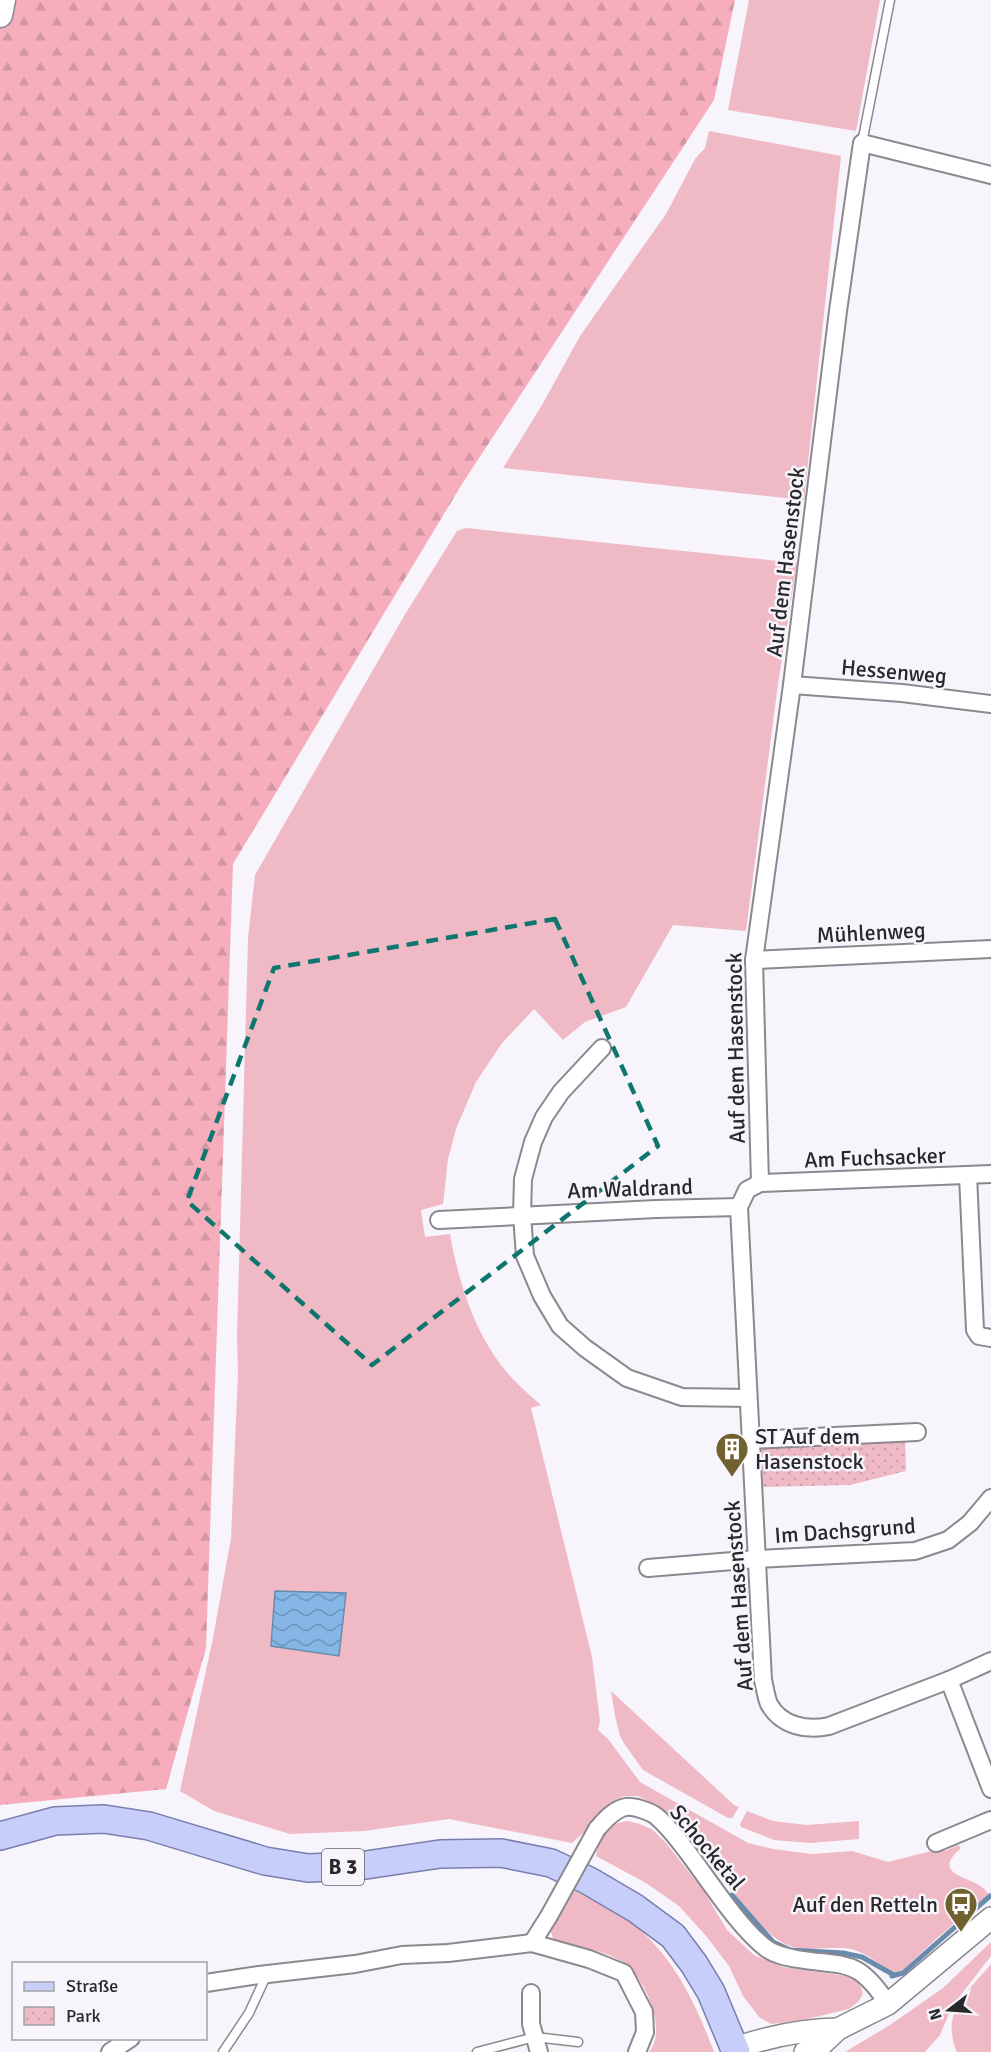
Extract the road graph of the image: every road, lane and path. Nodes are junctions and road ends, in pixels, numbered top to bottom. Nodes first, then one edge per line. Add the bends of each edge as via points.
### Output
1 (3, 0) edge
2 (890, 0) edge
3 (0, 15) edge
4 (862, 143) junction
5 (991, 175) edge
6 (792, 685) junction
7 (991, 704) edge
8 (991, 949) edge
9 (754, 960) junction
10 (602, 1048) dead end
11 (991, 1174) edge
12 (968, 1175) junction
13 (760, 1184) junction
14 (739, 1206) junction
15 (522, 1215) junction
16 (439, 1220) dead end
17 (991, 1338) edge
18 (748, 1398) junction
19 (917, 1432) dead end
20 (750, 1440) junction
21 (991, 1498) edge
22 (757, 1559) junction
23 (648, 1568) dead end
24 (991, 1661) edge
25 (948, 1680) junction
26 (991, 1789) edge
27 (991, 1820) edge
28 (0, 1836) edge
29 (936, 1842) dead end
30 (991, 1918) edge
31 (532, 1943) junction
32 (267, 1974) junction
33 (207, 1983) edge
34 (531, 1993) dead end
35 (888, 2004) junction
36 (838, 2029) junction
37 (128, 2040) edge
38 (578, 2042) dead end
39 (537, 2044) edge
40 (735, 2050) edge
41 (110, 2052) edge
42 (223, 2052) edge
43 (477, 2052) edge
44 (637, 2052) edge
45 (805, 2052) edge

1 - 3 main road
2 - 4 lane
4 - 5 street
4 - 6 street, Auf dem Hasenstock
6 - 7 street, Hessenweg
6 - 9 street, Auf dem Hasenstock
8 - 9 street, Mühlenweg
9 - 13 street, Auf dem Hasenstock
10 - 15 street via 561,1092 544,1117 523,1179
11 - 12 street, Am Fuchsacker
12 - 13 street, Am Fuchsacker
12 - 17 street via 975,1330 979,1336
13 - 14 street via 747,1190
14 - 15 street, Am Waldrand
14 - 18 street, Auf dem Hasenstock
15 - 16 street, Am Waldrand
15 - 18 street via 525,1256 542,1296 560,1326 585,1348 627,1378 682,1396
18 - 20 street, Auf dem Hasenstock
19 - 20 street
20 - 22 street, Auf dem Hasenstock
21 - 22 street, Im Dachsgrund via 970,1523 948,1540 915,1551
22 - 23 street, Im Dachsgrund
22 - 25 street, Auf dem Hasenstock via 763,1680 769,1704 780,1717 816,1729
24 - 25 street, Auf dem Hasenstock
25 - 26 street
27 - 29 street
28 - 40 main road, B 3 via 55,1821 104,1819 149,1826 265,1861 308,1868 471,1853 501,1853 551,1863 635,1908 673,1936 711,1992
30 - 35 street
31 - 32 street via 402,1955
31 - 35 street, Schocketal, bridge via 597,1828 626,1807 641,1809 668,1827 736,1917 767,1949 779,1956 846,1965 862,1972
31 - 44 street via 624,1973 644,2012 645,2032
32 - 33 street
32 - 42 lane via 249,2013
34 - 39 street via 531,2024
35 - 36 street
36 - 40 street via 766,2038
36 - 45 street via 822,2044
37 - 41 street
38 - 39 lane
39 - 43 lane

